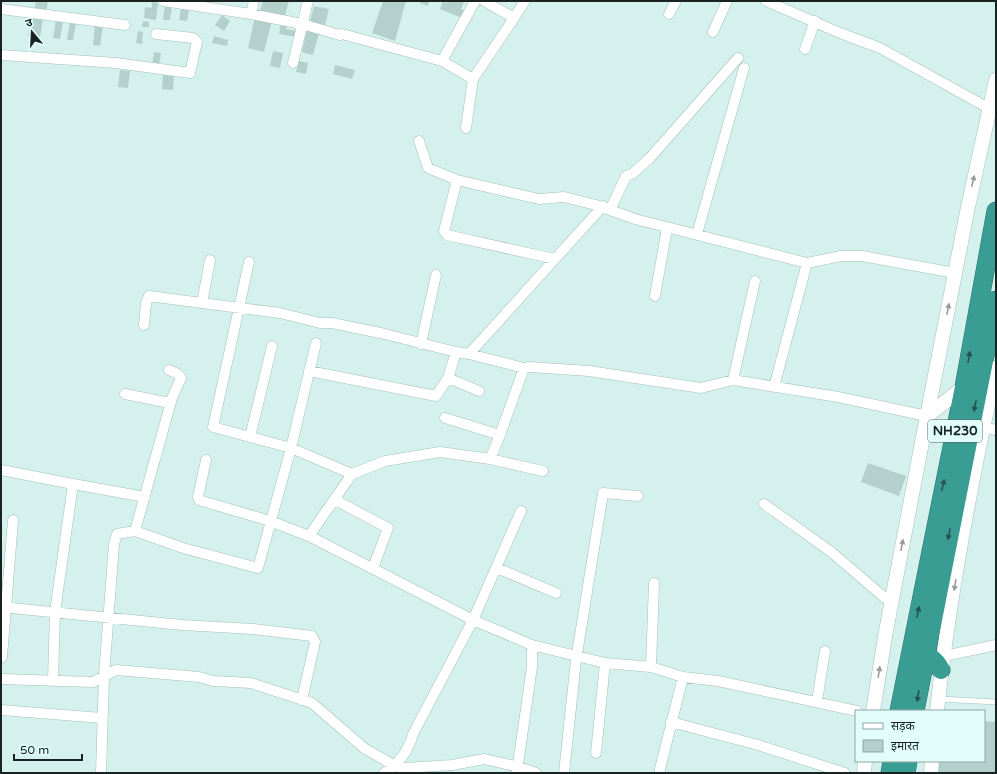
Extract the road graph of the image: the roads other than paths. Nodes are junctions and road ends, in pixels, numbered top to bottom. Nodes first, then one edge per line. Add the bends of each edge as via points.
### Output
1 (163, 1) edge
2 (254, 1) edge
3 (308, 1) edge
4 (475, 1) edge
5 (484, 1) edge
6 (525, 1) edge
7 (676, 1) edge
8 (727, 1) edge
9 (766, 1) edge
10 (784, 4) edge
11 (1, 9) edge
12 (251, 14) junction
13 (669, 14) dead end
14 (514, 18) junction
15 (815, 21) junction
16 (302, 24) junction
17 (125, 26) dead end
18 (713, 32) dead end
19 (156, 34) dead end
20 (805, 49) dead end
21 (1, 55) edge
22 (738, 58) dead end
23 (442, 62) junction
24 (293, 63) dead end
25 (744, 68) dead end
26 (473, 79) junction
27 (996, 80) edge
28 (993, 110) edge
29 (466, 128) dead end
30 (420, 141) dead end
31 (457, 180) junction
32 (605, 208) junction
33 (996, 211) edge
34 (667, 228) junction
35 (697, 234) junction
36 (555, 259) junction
37 (210, 260) dead end
38 (249, 262) dead end
39 (807, 263) junction
40 (955, 273) junction
41 (436, 275) dead end
42 (755, 281) dead end
43 (654, 296) dead end
44 (996, 300) edge
45 (202, 303) junction
46 (239, 308) junction
47 (144, 325) dead end
48 (316, 343) dead end
49 (421, 344) junction
50 (272, 346) dead end
51 (456, 352) junction
52 (469, 354) junction
53 (524, 368) junction
54 (996, 368) edge
55 (169, 370) dead end
56 (309, 371) junction
57 (448, 378) junction
58 (733, 380) junction
59 (774, 387) junction
60 (964, 387) junction
61 (479, 391) dead end
62 (125, 394) dead end
63 (170, 403) junction
64 (927, 416) junction
65 (445, 418) dead end
66 (983, 428) edge
67 (500, 435) junction
68 (250, 438) junction
69 (291, 448) junction
70 (490, 459) junction
71 (206, 460) dead end
72 (1, 470) edge
73 (542, 471) dead end
74 (352, 474) junction
75 (73, 484) junction
76 (638, 496) dead end
77 (145, 497) junction
78 (335, 500) junction
79 (764, 504) dead end
80 (521, 511) dead end
81 (12, 520) dead end
82 (270, 521) junction
83 (135, 531) junction
84 (309, 536) junction
85 (373, 568) junction
86 (497, 568) junction
87 (654, 583) dead end
88 (556, 594) dead end
89 (891, 603) junction
90 (3, 607) edge
91 (55, 612) junction
92 (109, 618) junction
93 (473, 620) junction
94 (532, 645) junction
95 (996, 646) edge
96 (825, 651) dead end
97 (918, 652) junction
98 (577, 656) junction
99 (2, 657) edge
100 (606, 662) junction
101 (943, 663) junction
102 (651, 668) junction
103 (104, 676) junction
104 (683, 677) junction
105 (1, 679) edge
106 (53, 680) junction
107 (302, 700) junction
108 (816, 701) junction
109 (996, 702) edge
110 (938, 705) edge
111 (1, 710) edge
112 (873, 710) edge
113 (899, 710) edge
114 (916, 710) edge
115 (855, 711) edge
116 (102, 718) junction
117 (672, 722) junction
118 (596, 752) dead end
119 (865, 762) edge
120 (932, 762) edge
121 (396, 766) junction
122 (517, 770) edge
123 (101, 773) edge
124 (384, 773) edge
125 (536, 773) edge
126 (564, 773) edge
127 (659, 773) edge
128 (845, 773) edge
129 (864, 773) edge
130 (931, 773) edge

1 - 12 street
2 - 12 street
3 - 16 street
4 - 23 street
5 - 14 street
6 - 14 street
7 - 13 street
8 - 18 street
9 - 10 street
10 - 15 street
11 - 17 street
12 - 16 street
14 - 26 street
15 - 20 street
15 - 28 street via 880,48
16 - 23 street
16 - 24 street
19 - 21 street via 193,38 197,42 190,73 116,63
22 - 32 street via 649,159 626,176
23 - 26 street
25 - 35 street
26 - 29 street
27 - 28 street
40 -> 28 street
30 - 31 street via 428,168
31 - 32 street via 539,199 564,197
31 - 36 street via 444,231 446,235
32 - 34 street
32 - 36 street
60 -> 33 highway, NH230
34 - 35 street
34 - 43 street
35 - 39 street
36 - 52 street
37 - 45 street
38 - 46 street
39 - 40 street via 841,256 862,256
39 - 59 street
64 -> 40 street
41 - 49 street
42 - 58 street
44 -> 66 highway, NH230
45 - 46 street
45 - 47 street via 149,296
46 - 49 street via 332,323
46 - 68 street via 213,427
48 - 56 street
49 - 51 street
50 - 68 street
51 - 52 street
51 - 57 street
52 - 53 street
53 - 58 street via 589,371 701,388
53 - 67 street
54 - 66 street
55 - 63 street via 178,374 180,378
56 - 57 street via 436,396
56 - 69 street
57 - 61 street
58 - 59 street
59 - 64 street via 838,397
60 - 64 street
97 -> 60 highway, NH230
62 - 63 street
63 - 77 street
89 -> 64 street
65 - 67 street
66 -> 97 highway, NH230
66 -> 101 street via 971,479
67 - 70 street
68 - 69 street
69 - 74 street
69 - 82 street
70 - 73 street
70 - 74 street via 440,452 385,461
71 - 82 street via 199,500
72 - 75 street
74 - 78 street
75 - 77 street
75 - 91 street
76 - 98 street via 603,493
77 - 83 street
78 - 84 street
78 - 85 street via 388,528
79 - 89 street via 830,551
80 - 86 street
81 - 90 street
82 - 83 street via 258,568 183,548
82 - 84 street
83 - 92 street via 117,534 114,544
84 - 85 street
85 - 93 street
86 - 88 street
86 - 93 street
87 - 102 street
112 -> 89 street
90 - 91 street
90 - 99 street
91 - 92 street
91 - 106 street
92 - 103 street
92 - 107 street via 312,636 315,642
93 - 94 street
93 - 121 street via 413,734 412,741
94 - 98 street
94 - 122 street via 532,667
95 - 101 street
96 - 108 street
97 - 101 highway
97 - 113 highway, NH230
97 -> 114 highway, NH230
98 - 100 street
98 - 126 street
100 - 102 street
100 - 118 street
101 - 110 street
102 - 104 street
103 - 106 street via 93,682
103 - 107 street via 116,670 251,683
103 - 116 street
104 - 108 street via 718,681
104 - 117 street
105 - 106 street
107 - 121 street via 312,703 364,748
108 - 115 street
109 - 110 lane
111 - 116 street
116 - 123 street
117 - 127 street
117 - 128 street via 758,745
119 - 129 street
120 - 130 street
121 - 122 street via 404,768 452,765 484,759
121 - 124 street
122 - 125 street

